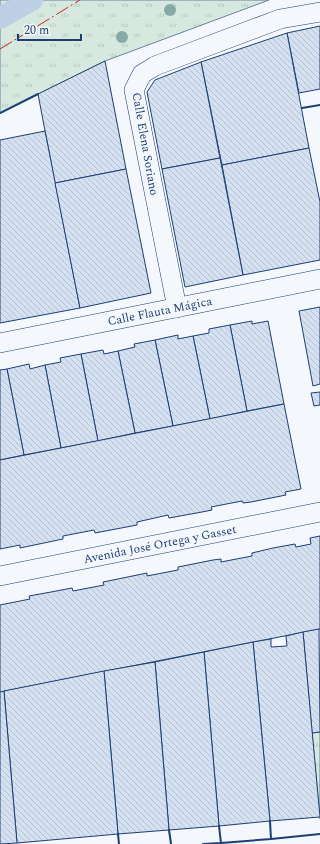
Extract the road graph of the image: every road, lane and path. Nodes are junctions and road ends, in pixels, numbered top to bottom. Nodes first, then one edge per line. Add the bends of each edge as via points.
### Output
1 (320, 12) edge
2 (320, 279) edge
3 (177, 308) junction
4 (0, 343) edge
5 (320, 512) edge
6 (0, 576) edge

1 - 3 street, Calle Elena Soriano via 280,19 155,66 142,74 134,90
2 - 3 street, Calle Flauta Mágica
3 - 4 street, Calle Flauta Mágica
5 - 6 street, Avenida José Ortega y Gasset

